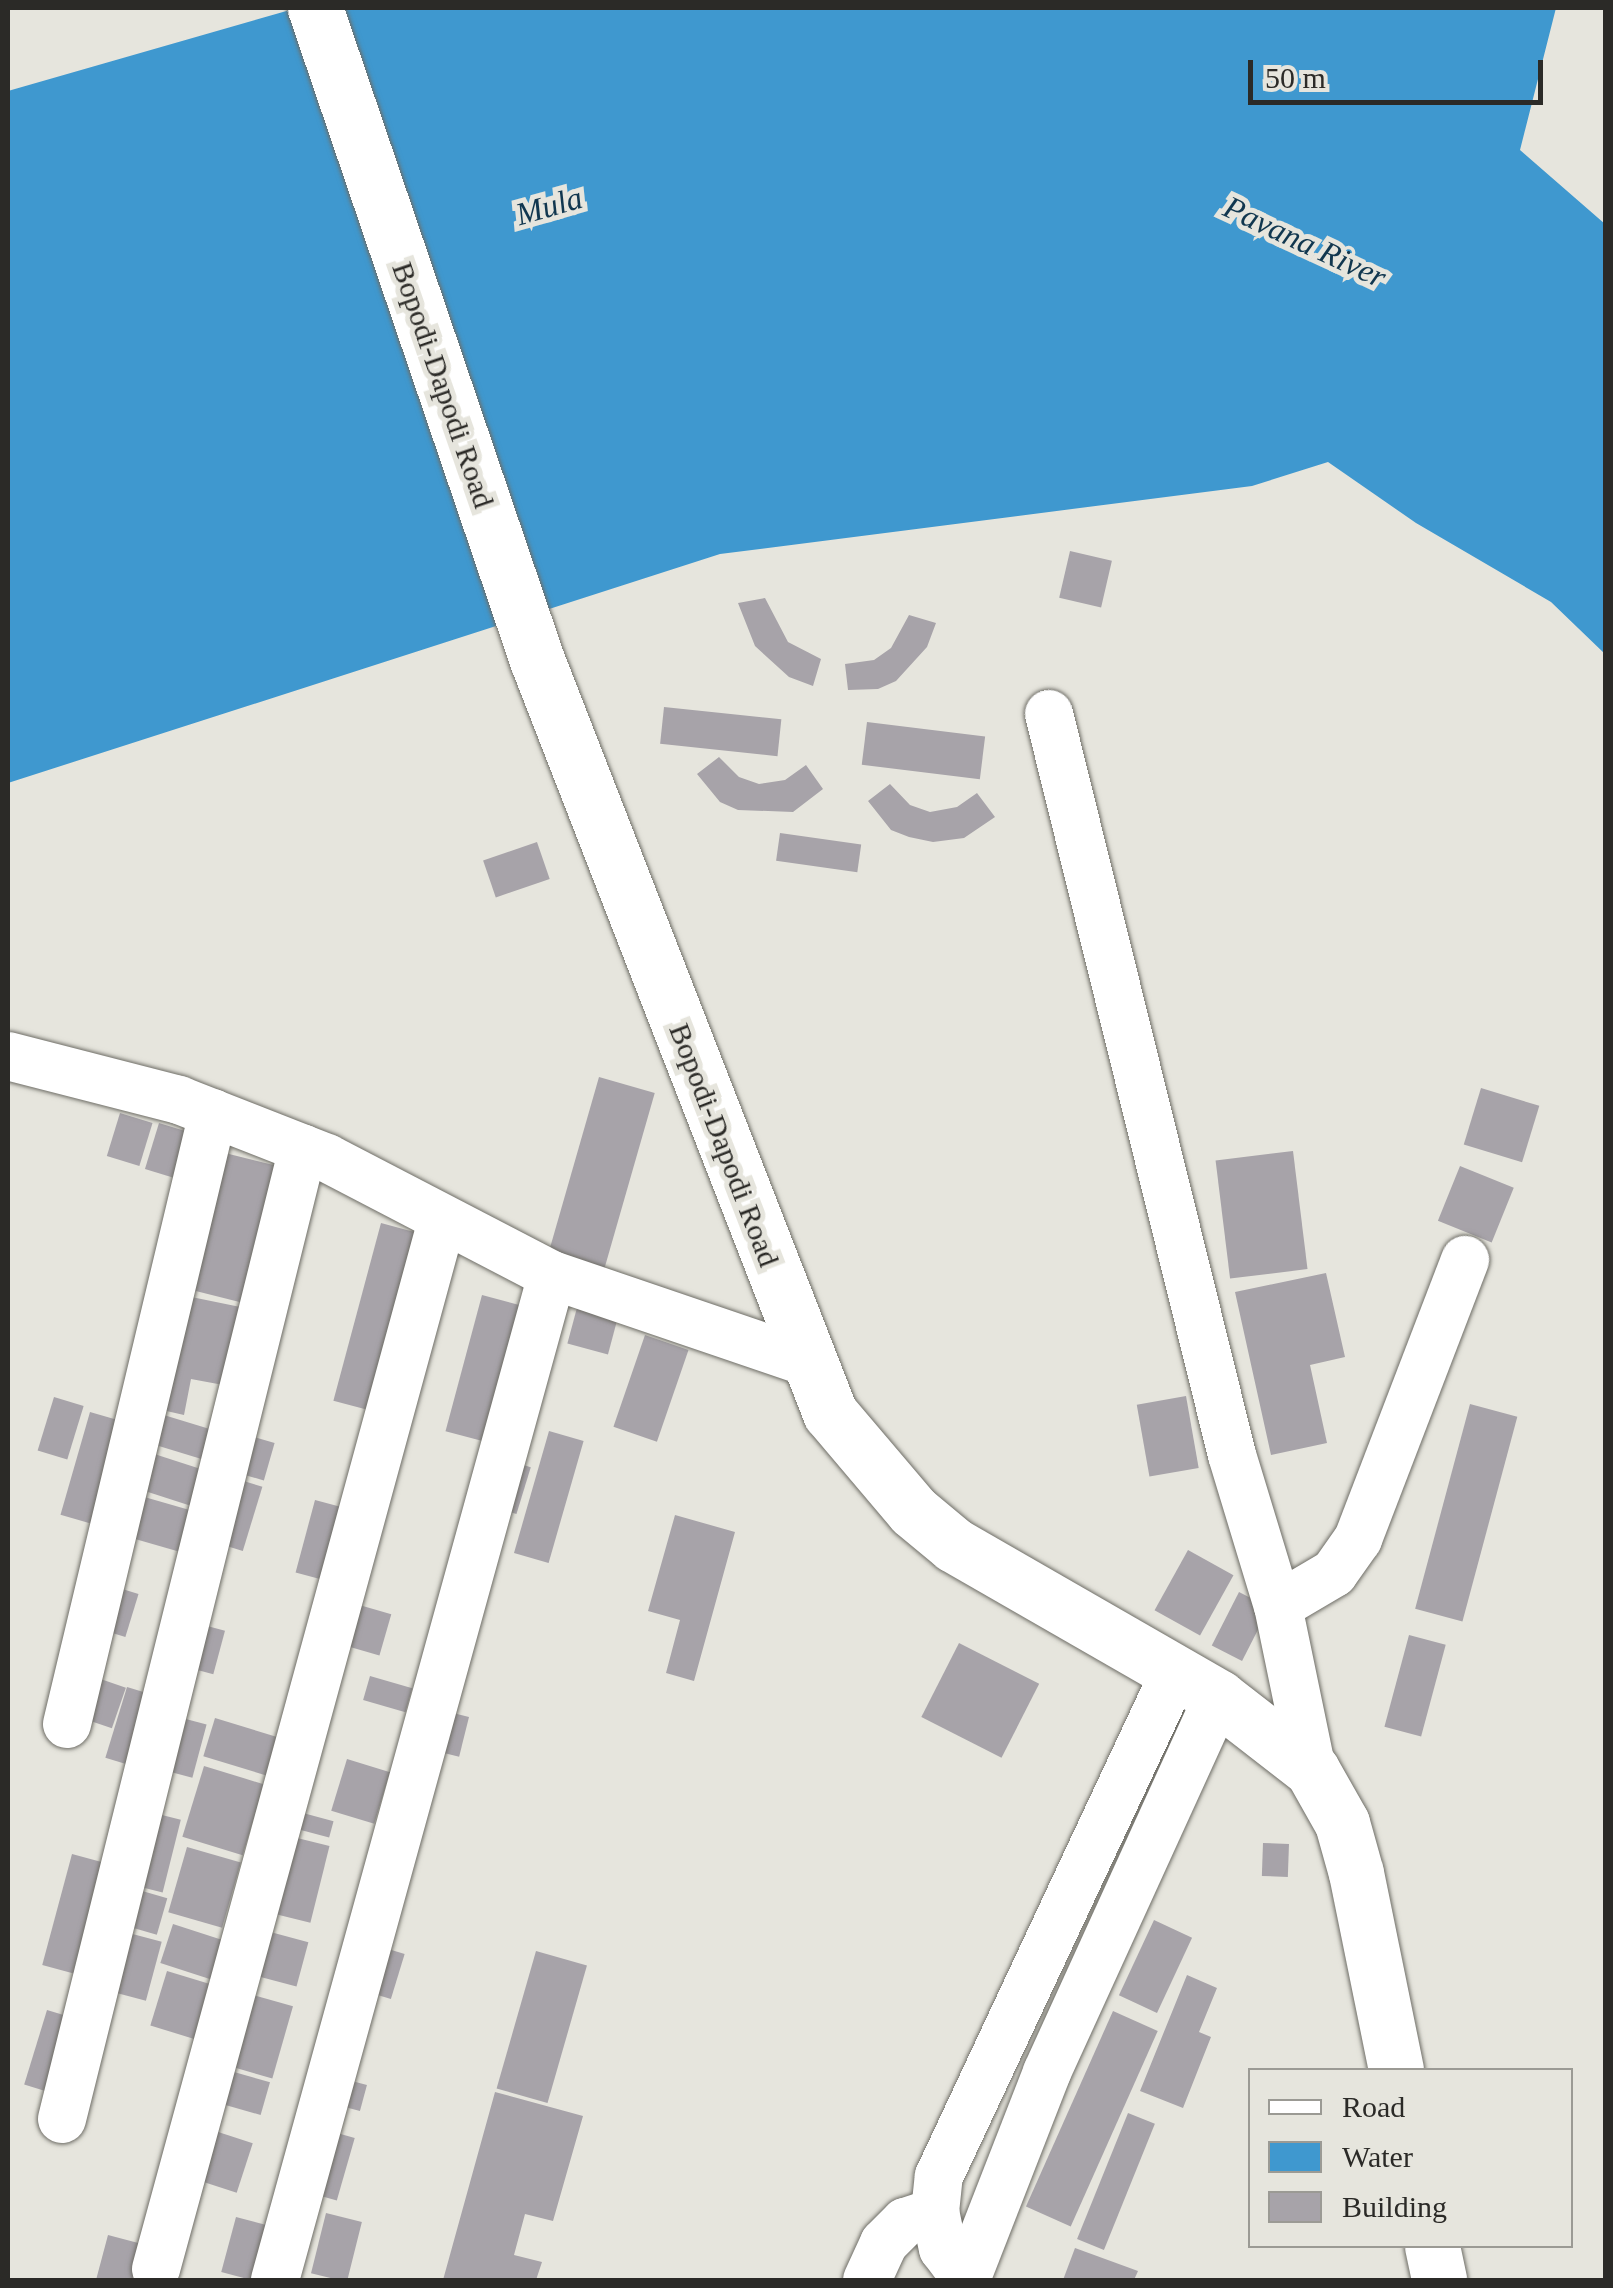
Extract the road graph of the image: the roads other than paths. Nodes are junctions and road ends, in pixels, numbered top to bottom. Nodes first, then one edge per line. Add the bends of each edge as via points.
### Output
1 (316, 8) edge
2 (1049, 714) dead end
3 (8, 1056) edge
4 (213, 1113) junction
5 (303, 1148) junction
6 (442, 1221) junction
7 (1465, 1260) dead end
8 (552, 1275) junction
9 (807, 1362) junction
10 (1278, 1606) junction
11 (1196, 1685) junction
12 (67, 1724) dead end
13 (1312, 1770) junction
14 (1396, 2068) edge
15 (62, 2118) dead end
16 (935, 2212) junction
17 (1432, 2248) edge
18 (156, 2269) dead end
19 (276, 2280) edge
20 (868, 2280) edge
21 (966, 2280) edge
22 (1440, 2280) edge

1 - 9 street, Bopodi-Dapodi Road via 537,660
2 - 10 street via 1232,1455
3 - 4 street
4 - 5 street
4 - 12 street
5 - 6 street
5 - 15 street
6 - 8 street
6 - 18 street
7 - 10 street via 1358,1538 1334,1573
8 - 9 street
8 - 19 street
9 - 11 street, Bopodi-Dapodi Road via 830,1412 912,1511 954,1546
10 - 13 street
11 - 13 street, Bopodi-Dapodi Road
11 - 16 street via 939,2176
11 - 21 street
13 - 14 street, Bopodi-Dapodi Road via 1342,1823
16 - 20 street via 905,2222 884,2243
16 - 21 street via 943,2249
17 - 22 street

